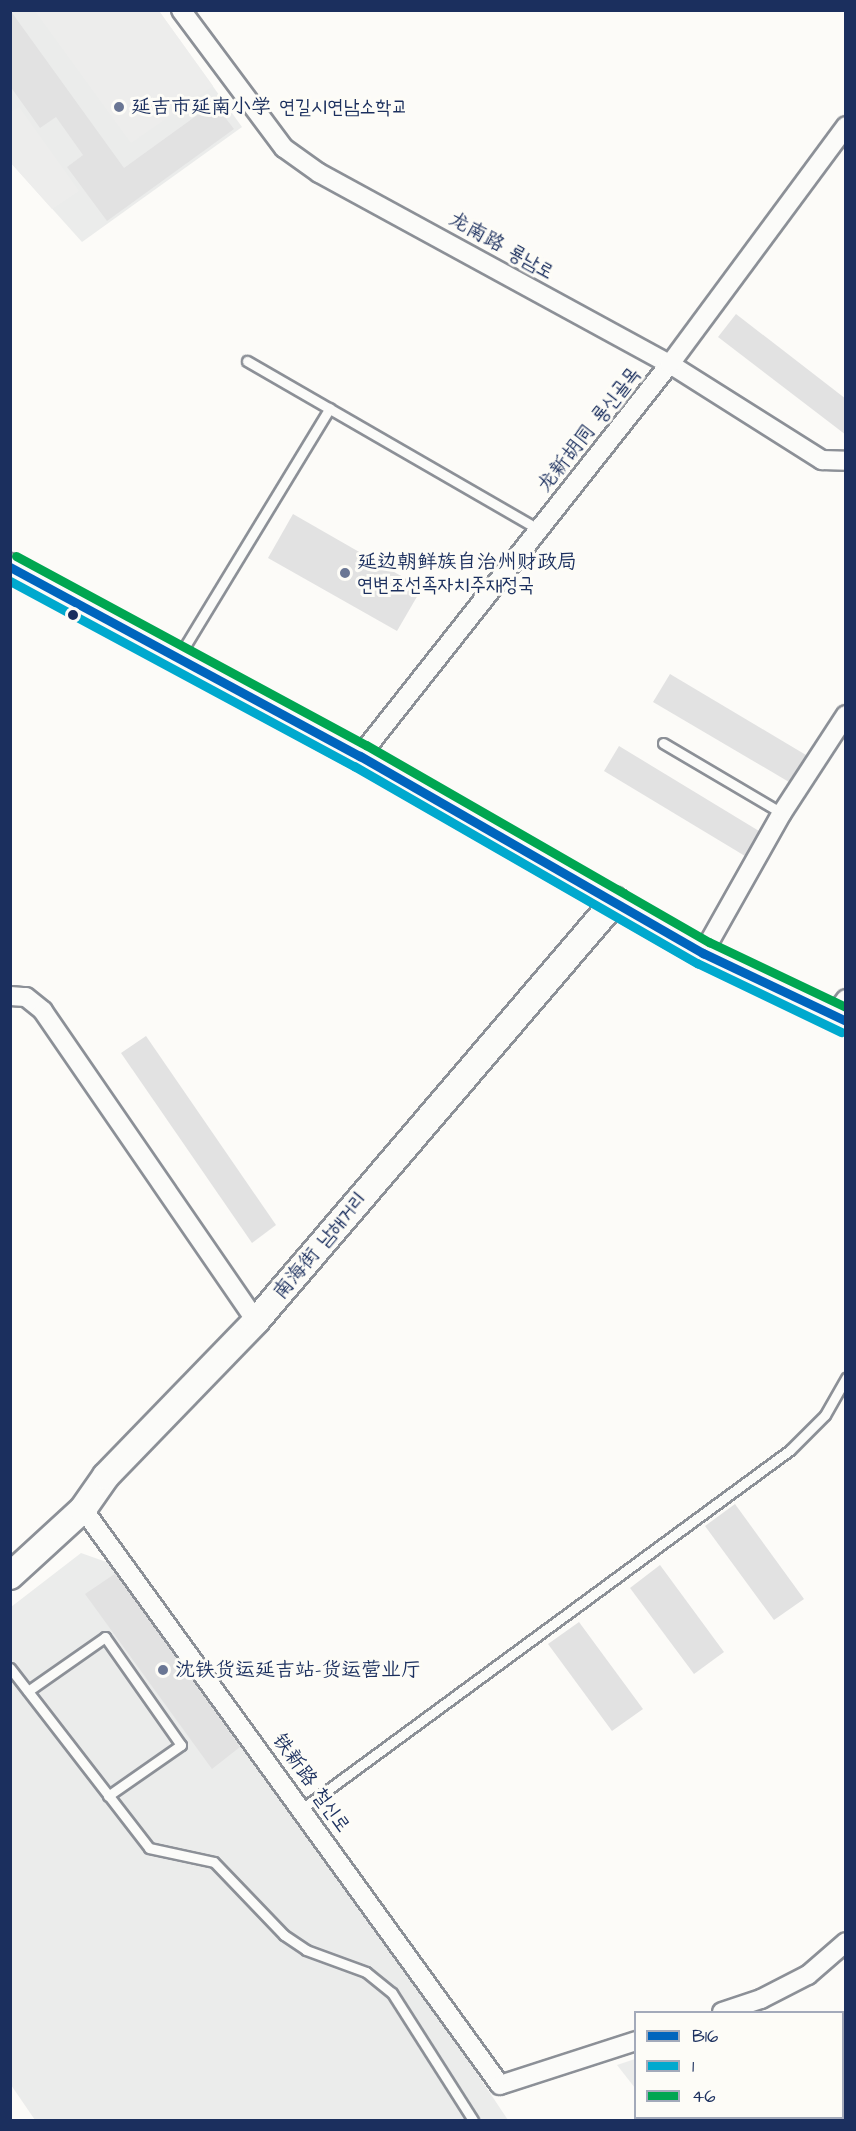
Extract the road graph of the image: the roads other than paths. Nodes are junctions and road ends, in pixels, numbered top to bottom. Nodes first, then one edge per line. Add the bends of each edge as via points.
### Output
1 (181, 10) edge
2 (846, 126) edge
3 (247, 361) dead end
4 (670, 364) junction
5 (330, 408) junction
6 (846, 461) edge
7 (540, 530) junction
8 (13, 575) edge
9 (179, 656) junction
10 (846, 715) edge
11 (663, 743) dead end
12 (360, 756) junction
13 (782, 813) junction
14 (615, 901) junction
15 (703, 953) junction
16 (10, 996) edge
17 (842, 1012) edge
18 (256, 1321) junction
19 (846, 1378) edge
20 (84, 1509) junction
21 (10, 1576) edge
22 (10, 1668) edge
23 (28, 1691) junction
24 (108, 1796) junction
25 (303, 1808) junction
26 (846, 1942) edge
27 (728, 2011) edge
28 (634, 2042) edge
29 (473, 2121) edge

1 - 4 street, 龙南路 룡남로 via 284,148 319,172
2 - 4 street, 龙新胡同 룡신골목
3 - 5 lane
4 - 6 street, 龙南路 룡남로 via 822,460
4 - 7 street, 龙新胡同 룡신골목
5 - 7 lane
5 - 9 lane
7 - 12 street, 龙新胡同 룡신골목
8 - 9 main road
9 - 12 main road
10 - 13 street
11 - 13 lane
12 - 14 main road
13 - 15 street
14 - 15 main road
14 - 18 main road, 南海街 남해거리
15 - 17 main road
16 - 18 street via 26,997 43,1011
18 - 20 main road, 南海街 남해거리 via 106,1476
19 - 25 lane via 825,1414 790,1450
20 - 21 main road, 南海街 남해거리
20 - 25 street, 铁新路 철신로
22 - 23 lane
23 - 24 lane
23 - 24 lane via 105,1637 181,1745
24 - 29 lane via 149,1848 214,1862 284,1935 306,1950 366,1972 381,1983 399,2002
25 - 28 street, 铁新路 철신로 via 500,2085
26 - 27 street via 808,1975

